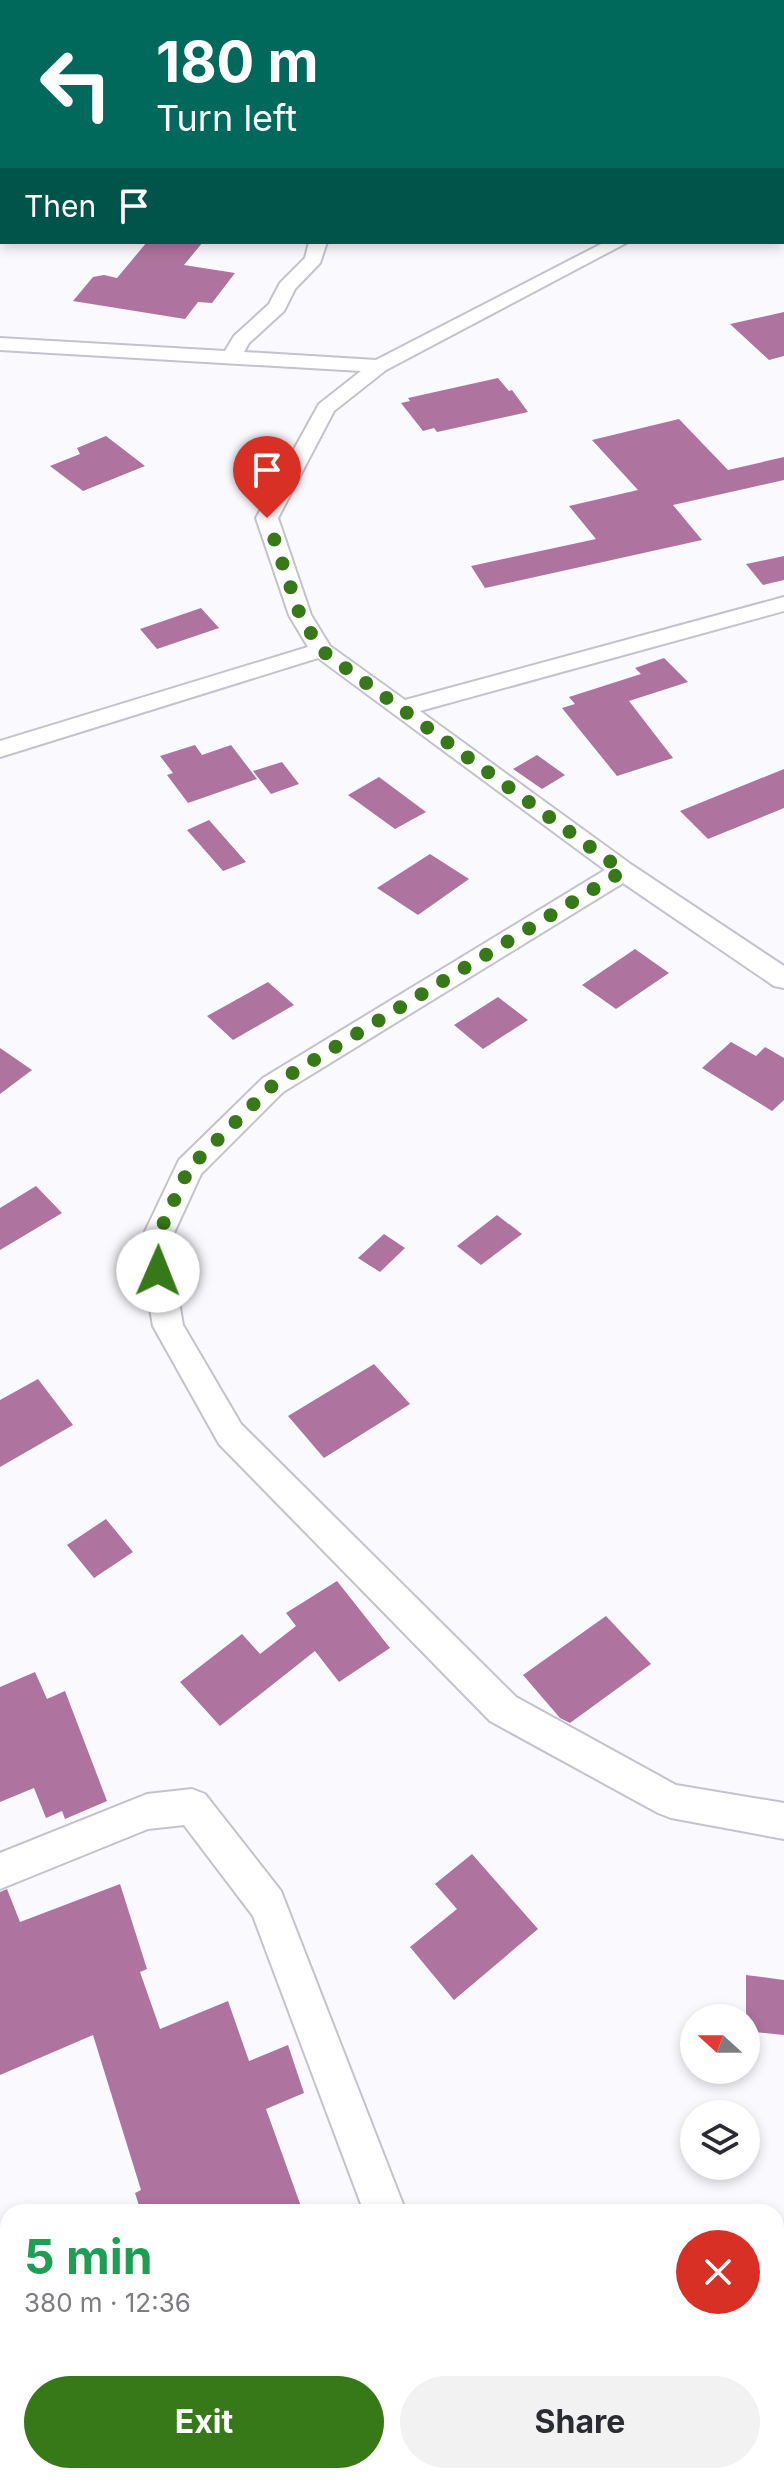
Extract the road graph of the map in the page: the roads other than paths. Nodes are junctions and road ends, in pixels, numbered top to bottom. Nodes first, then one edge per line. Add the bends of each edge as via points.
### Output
1 (318, 244) edge
2 (615, 244) edge
3 (0, 344) edge
4 (232, 357) junction
5 (379, 366) junction
6 (784, 604) edge
7 (321, 650) junction
8 (405, 708) junction
9 (0, 749) edge
10 (623, 871) junction
11 (784, 979) edge
12 (784, 1821) edge
13 (0, 1871) edge
14 (382, 2204) edge

1 - 4 lane via 314,259 287,287 277,307 241,340
2 - 5 lane
3 - 4 lane
4 - 5 lane
5 - 7 lane via 326,408 267,518 300,615
6 - 8 lane
7 - 8 lane
7 - 9 lane
8 - 10 lane
10 - 11 lane
10 - 12 lane via 273,1085 189,1168 154,1244 158,1271 168,1326 230,1434 503,1709 671,1801
13 - 14 lane via 147,1812 192,1806 268,1904

